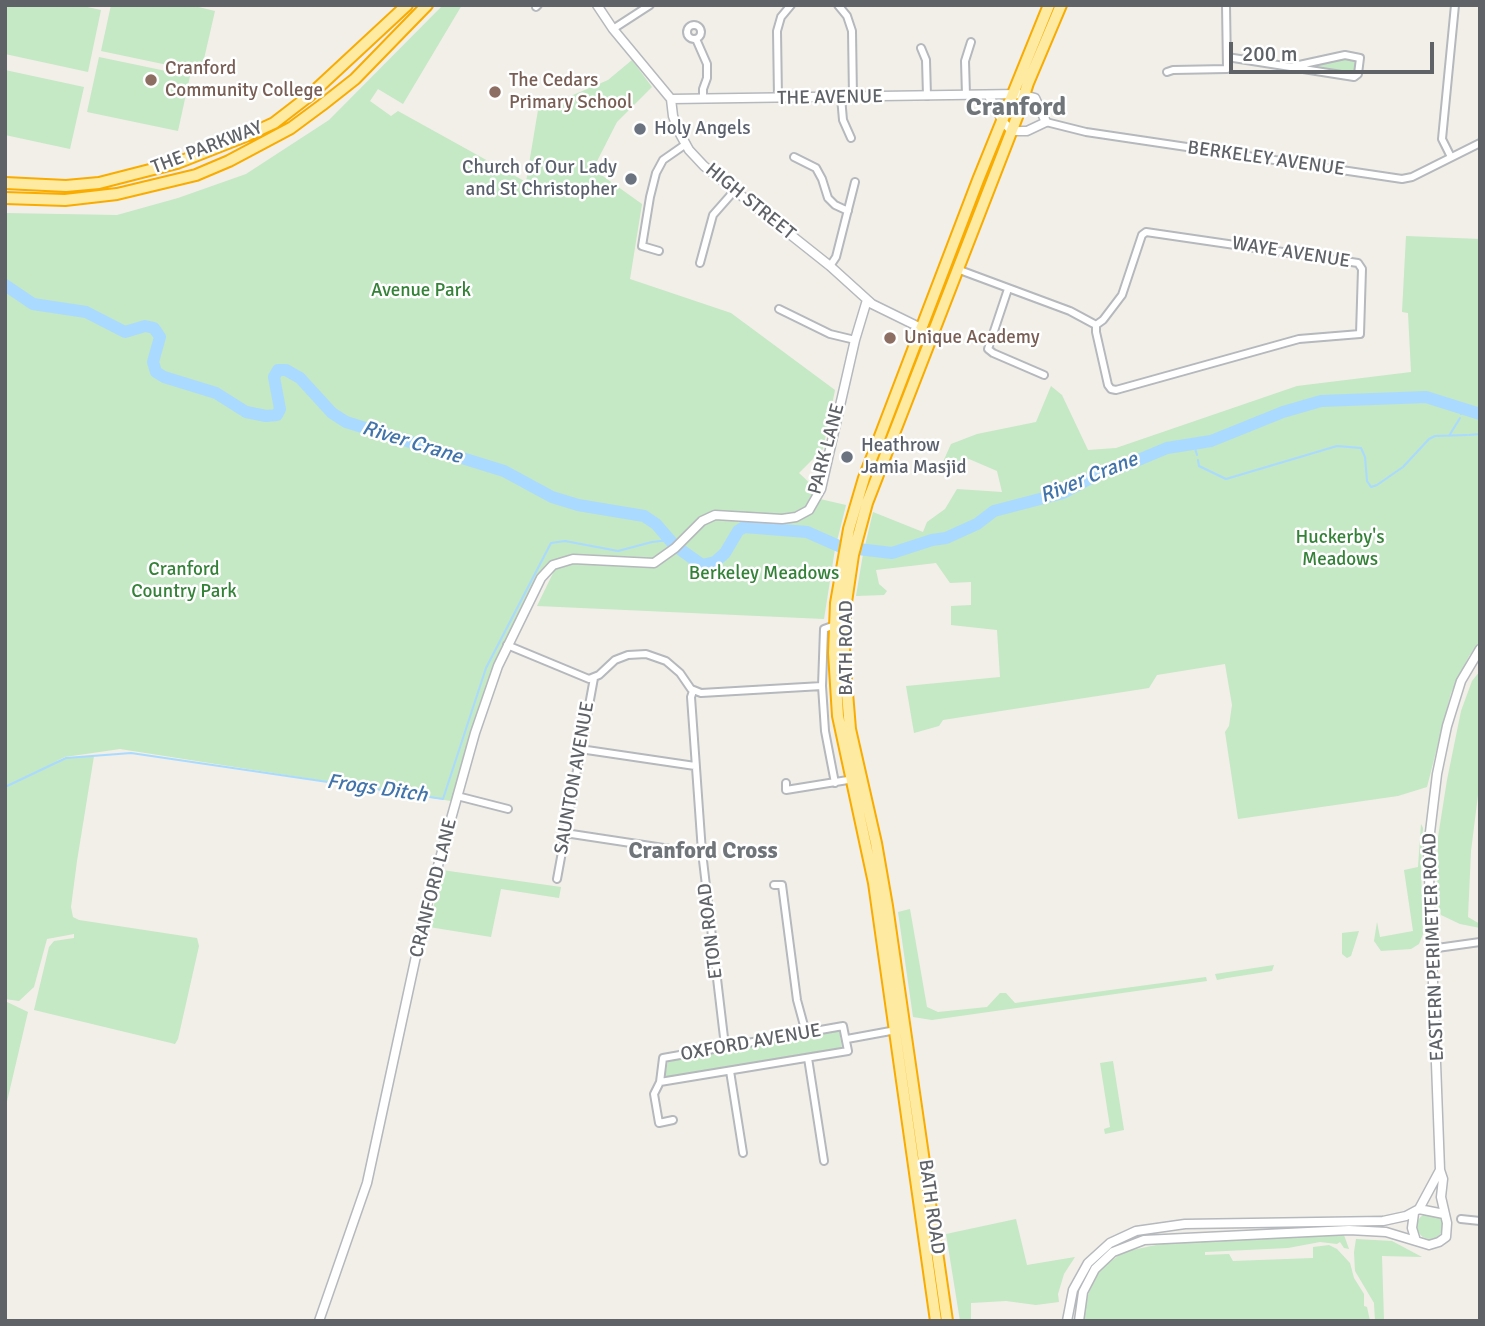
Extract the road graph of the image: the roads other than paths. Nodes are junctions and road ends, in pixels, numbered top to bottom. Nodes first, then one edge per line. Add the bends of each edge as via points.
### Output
1 (407, 5) edge
2 (427, 5) edge
3 (597, 5) edge
4 (650, 5) edge
5 (791, 5) edge
6 (838, 5) edge
7 (1049, 5) edge
8 (1061, 5) edge
9 (1226, 5) edge
10 (1455, 5) edge
11 (612, 29) junction
12 (696, 39) dead end
13 (971, 42) dead end
14 (921, 48) dead end
15 (1227, 57) junction
16 (1290, 67) junction
17 (1167, 72) dead end
18 (1013, 94) junction
19 (1025, 94) junction
20 (966, 95) junction
21 (927, 96) junction
22 (989, 96) junction
23 (841, 97) junction
24 (853, 97) junction
25 (778, 98) junction
26 (671, 99) junction
27 (703, 99) junction
28 (1003, 122) junction
29 (1046, 122) junction
30 (1012, 131) junction
31 (851, 138) dead end
32 (1480, 143) edge
33 (686, 144) junction
34 (794, 157) dead end
35 (1451, 157) junction
36 (855, 182) dead end
37 (5, 183) edge
38 (735, 190) junction
39 (5, 198) edge
40 (848, 211) junction
41 (659, 251) dead end
42 (948, 257) junction
43 (700, 263) dead end
44 (830, 266) junction
45 (957, 269) junction
46 (1009, 289) junction
47 (867, 300) junction
48 (779, 309) dead end
49 (1096, 324) junction
50 (921, 328) junction
51 (855, 340) junction
52 (1044, 374) dead end
53 (854, 529) junction
54 (848, 554) junction
55 (654, 563) joint
56 (835, 625) junction
57 (507, 645) junction
58 (1480, 649) edge
59 (594, 678) junction
60 (822, 687) junction
61 (693, 691) junction
62 (580, 749) junction
63 (695, 766) junction
64 (855, 779) junction
65 (835, 783) junction
66 (786, 790) dead end
67 (457, 796) junction
68 (508, 809) dead end
69 (565, 833) junction
70 (702, 852) junction
71 (557, 879) dead end
72 (774, 885) dead end
73 (1480, 942) edge
74 (1430, 949) junction
75 (900, 1029) junction
76 (806, 1033) junction
77 (846, 1039) junction
78 (725, 1046) junction
79 (808, 1058) junction
80 (730, 1071) junction
81 (660, 1082) junction
82 (673, 1120) dead end
83 (743, 1153) dead end
84 (824, 1161) dead end
85 (1440, 1170) junction
86 (1417, 1211) junction
87 (1444, 1214) junction
88 (1461, 1219) dead end
89 (1480, 1221) edge
90 (1416, 1241) junction
91 (319, 1321) edge
92 (936, 1321) edge
93 (947, 1321) edge
94 (1068, 1321) edge
95 (1079, 1321) edge

1 - 37 highway, THE PARKWAY via 309,96 274,123 248,135 177,163 99,183
2 - 39 highway, THE PARKWAY via 322,106 229,161 196,175 117,194 65,200
3 - 11 street, HIGH STREET
4 - 11 street
5 - 25 street via 777,31
6 - 24 street via 852,31
7 - 18 highway, BATH ROAD
8 - 19 highway, BATH ROAD
9 - 15 street
10 - 35 street via 1442,139
11 - 26 street, HIGH STREET
12 - 27 street via 707,64
13 - 20 street via 965,61
14 - 21 street
15 - 16 street
15 - 17 street via 1226,71
16 - 16 street via 1354,77 1360,58 1347,55
18 - 19 street
18 - 22 street, THE AVENUE
18 - 28 highway, BATH ROAD
19 - 29 street via 1038,101
19 - 30 highway, BATH ROAD
20 - 21 street, THE AVENUE
20 - 22 street, THE AVENUE
21 - 24 street, THE AVENUE
22 - 28 street
23 - 24 street, THE AVENUE
23 - 25 street, THE AVENUE
23 - 31 street via 843,120
25 - 27 street, THE AVENUE
26 - 27 street, THE AVENUE
26 - 33 street, HIGH STREET
28 - 30 street
28 - 42 highway, BATH ROAD
29 - 30 street via 1027,131
29 - 35 street, BERKELEY AVENUE via 1086,132 1402,178
30 - 45 highway, BATH ROAD
32 - 35 street, BERKELEY AVENUE
33 - 38 street, HIGH STREET via 704,166
33 - 41 street via 663,160 656,173 642,246
34 - 40 street via 816,168 831,201
36 - 40 street
38 - 43 street via 713,215
38 - 44 street, HIGH STREET
40 - 44 street via 836,259
42 - 45 highway
42 - 50 highway, BATH ROAD
44 - 47 street, HIGH STREET
45 - 46 street
45 - 53 highway, BATH ROAD
46 - 49 street
46 - 52 street via 988,349
47 - 50 street, HIGH STREET
47 - 51 street, PARK LANE
48 - 51 street via 830,334
49 - 49 street, WAYE AVENUE via 1108,385 1116,390 1299,339 1360,334 1362,269 1358,263 1146,232 1122,295
50 - 53 highway, BATH ROAD via 864,478
51 - 55 street, PARK LANE via 821,489 809,510 782,519 715,515
53 - 54 highway, BATH ROAD
54 - 56 highway, BATH ROAD
54 - 64 highway, BATH ROAD via 844,656
55 - 57 street, CRANFORD LANE via 573,559 553,565 541,578
56 - 60 street via 824,629
56 - 64 highway, BATH ROAD via 838,716
57 - 59 street
57 - 67 street, CRANFORD LANE via 481,711
58 - 74 street, EASTERN PERIMETER ROAD via 1456,696 1437,774 1428,849
59 - 61 street via 615,660 646,654 666,661
59 - 62 street, SAUNTON AVENUE
60 - 61 street
60 - 65 street
61 - 63 street, ETON ROAD
62 - 63 street
62 - 69 street, SAUNTON AVENUE
63 - 70 street, ETON ROAD
64 - 65 street
64 - 75 highway, BATH ROAD via 876,843
65 - 66 street
67 - 68 street
67 - 91 street, CRANFORD LANE via 427,905 367,1182
69 - 70 street
69 - 71 street, SAUNTON AVENUE
70 - 78 street, ETON ROAD
72 - 76 street via 782,885 797,1000
73 - 74 street
74 - 85 street, EASTERN PERIMETER ROAD
75 - 77 street, OXFORD AVENUE
75 - 92 highway, BATH ROAD
75 - 93 highway, BATH ROAD
76 - 77 street, OXFORD AVENUE via 843,1026
76 - 78 street, OXFORD AVENUE
77 - 79 street, OXFORD AVENUE via 848,1051
78 - 81 street, OXFORD AVENUE via 663,1058
79 - 80 street, OXFORD AVENUE
79 - 84 street
80 - 81 street, OXFORD AVENUE
80 - 83 street
81 - 82 street via 654,1094 655,1123
85 - 86 street
85 - 87 street, EASTERN PERIMETER ROAD
86 - 87 street
86 - 90 street via 1412,1228
86 - 94 street via 1376,1222 1185,1224 1136,1231 1110,1243 1088,1263 1073,1290
87 - 90 street via 1448,1228 1443,1240 1429,1245
88 - 89 street
90 - 95 street via 1349,1230 1135,1242 1113,1252 1090,1276

